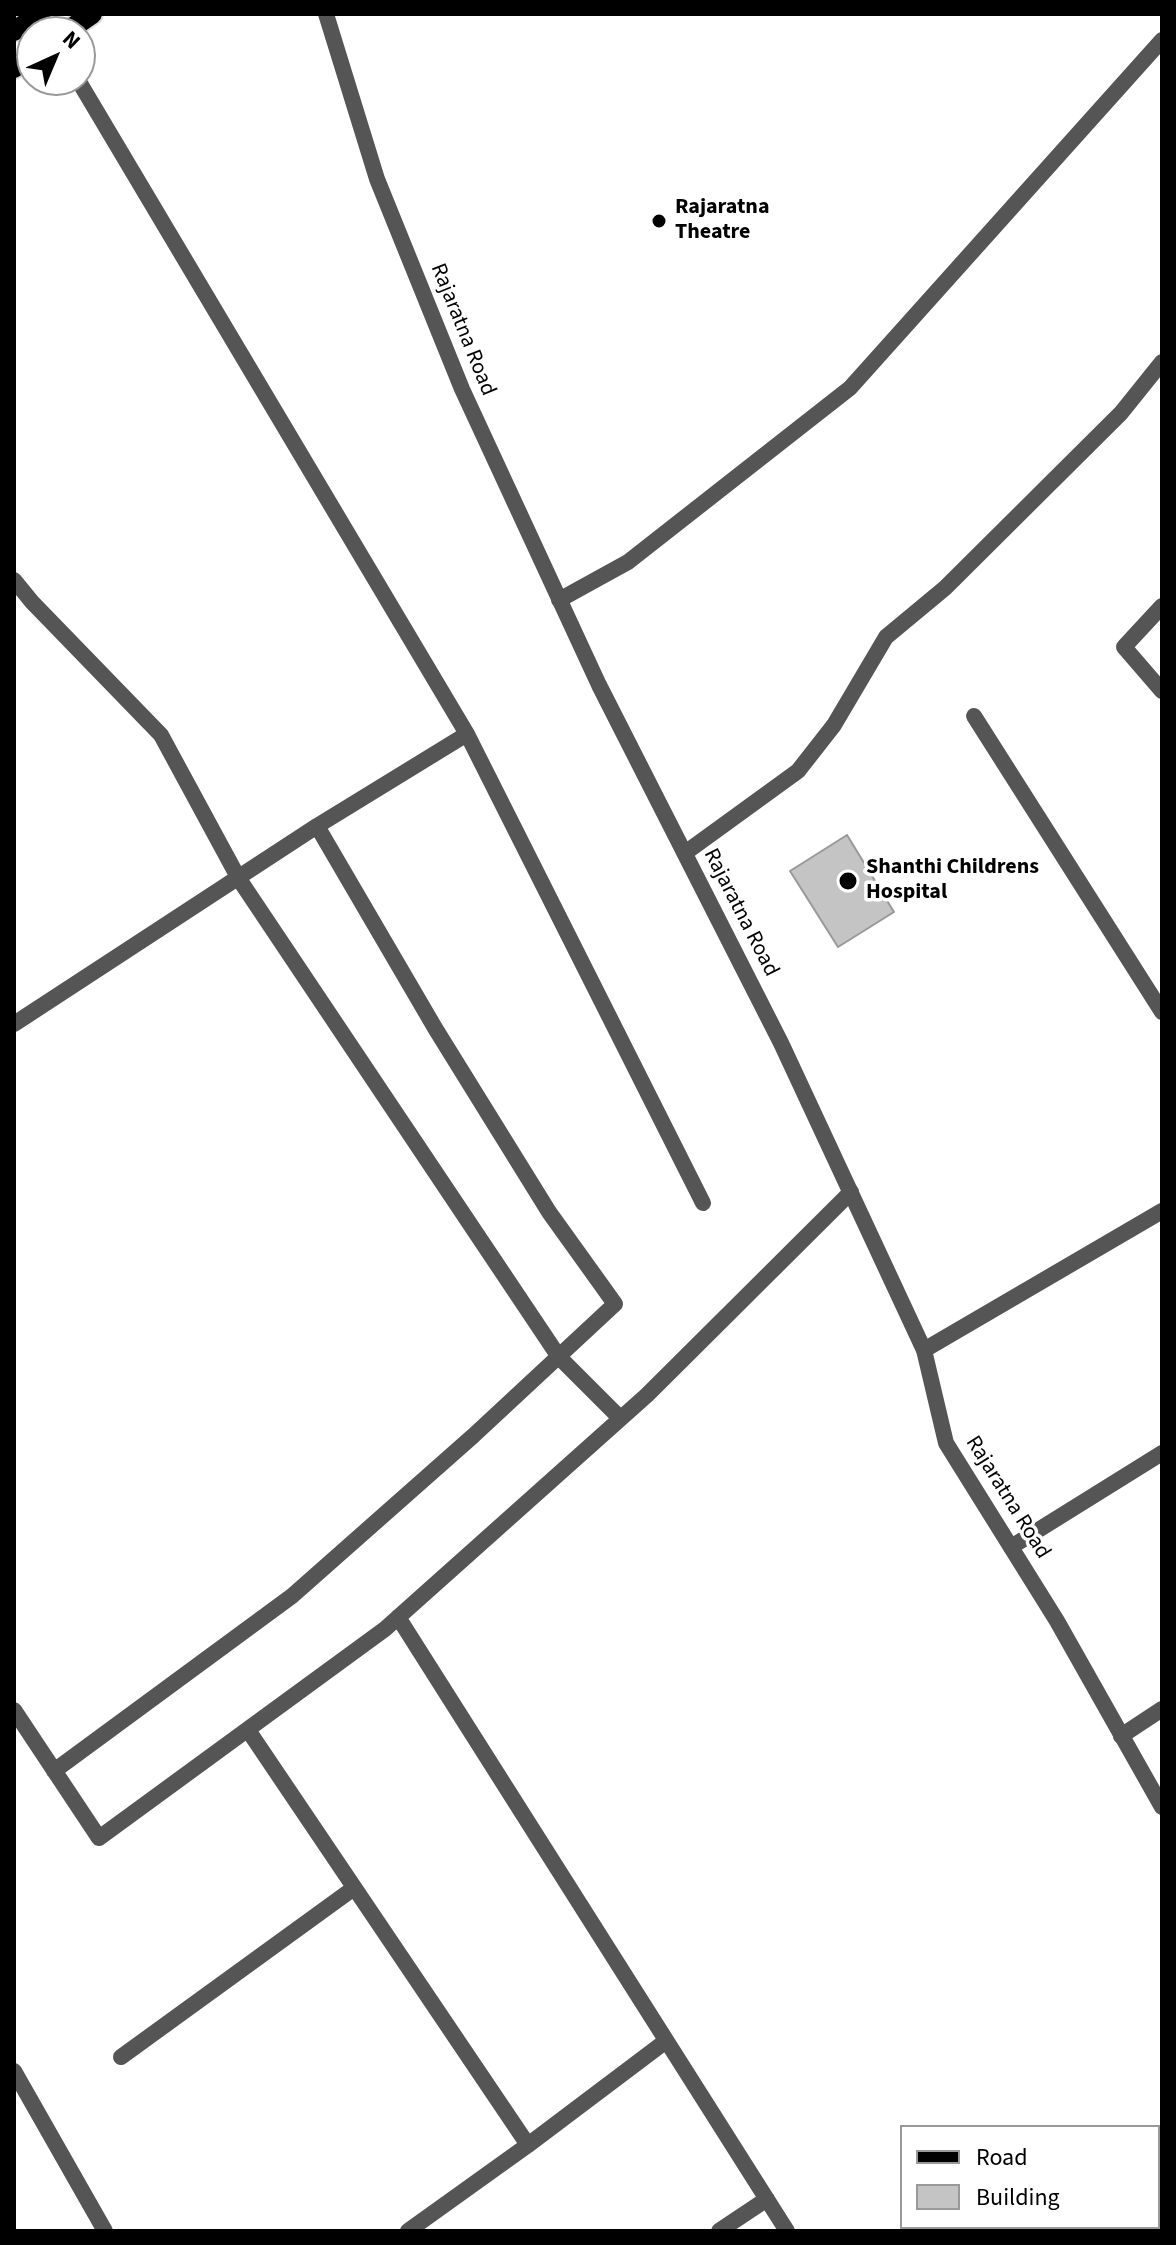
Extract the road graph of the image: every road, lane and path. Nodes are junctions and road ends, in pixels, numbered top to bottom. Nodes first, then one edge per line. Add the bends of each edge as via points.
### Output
1 (40, 14) edge
2 (326, 14) edge
3 (14, 31) edge
4 (1162, 40) edge
5 (88, 96) edge
6 (1162, 362) edge
7 (14, 580) edge
8 (559, 600) junction
9 (1162, 606) edge
10 (1162, 691) edge
11 (974, 716) dead end
12 (467, 734) junction
13 (317, 826) junction
14 (685, 853) junction
15 (239, 879) junction
16 (1162, 1012) edge
17 (14, 1024) edge
18 (851, 1192) junction
19 (703, 1203) dead end
20 (1162, 1211) edge
21 (924, 1350) junction
22 (559, 1357) junction
23 (620, 1418) junction
24 (1162, 1453) edge
25 (1011, 1547) junction
26 (398, 1617) junction
27 (1162, 1709) edge
28 (14, 1710) edge
29 (248, 1730) junction
30 (1121, 1736) junction
31 (54, 1771) junction
32 (1162, 1807) edge
33 (354, 1888) junction
34 (666, 2041) junction
35 (121, 2057) dead end
36 (14, 2071) edge
37 (528, 2145) junction
38 (767, 2199) junction
39 (105, 2231) edge
40 (408, 2231) edge
41 (719, 2231) edge
42 (787, 2231) edge

1 - 3 main road
2 - 8 street, Rajaratna Road via 377,179 462,389
4 - 8 street via 850,388 628,562
5 - 12 street
6 - 14 street via 1121,413 945,588 886,637 834,725 798,771
7 - 15 street via 161,735
8 - 14 street, Rajaratna Road
9 - 10 street via 1124,647
11 - 16 street
12 - 13 street
12 - 19 street
13 - 15 street
13 - 22 street via 541,1199 615,1304
14 - 18 street, Rajaratna Road
15 - 17 street
15 - 22 street
18 - 21 street, Rajaratna Road
18 - 23 street
20 - 21 street
21 - 25 street, Rajaratna Road via 946,1443
22 - 23 street
22 - 31 street via 292,1596
23 - 26 street
24 - 25 street
25 - 30 street, Rajaratna Road
26 - 29 street
26 - 34 street
27 - 30 street
28 - 31 street
29 - 31 street via 99,1838
29 - 33 street
30 - 32 street, Rajaratna Road
33 - 35 street
33 - 37 street
34 - 37 street
34 - 38 street
36 - 39 street
37 - 40 street
38 - 41 street
38 - 42 street

